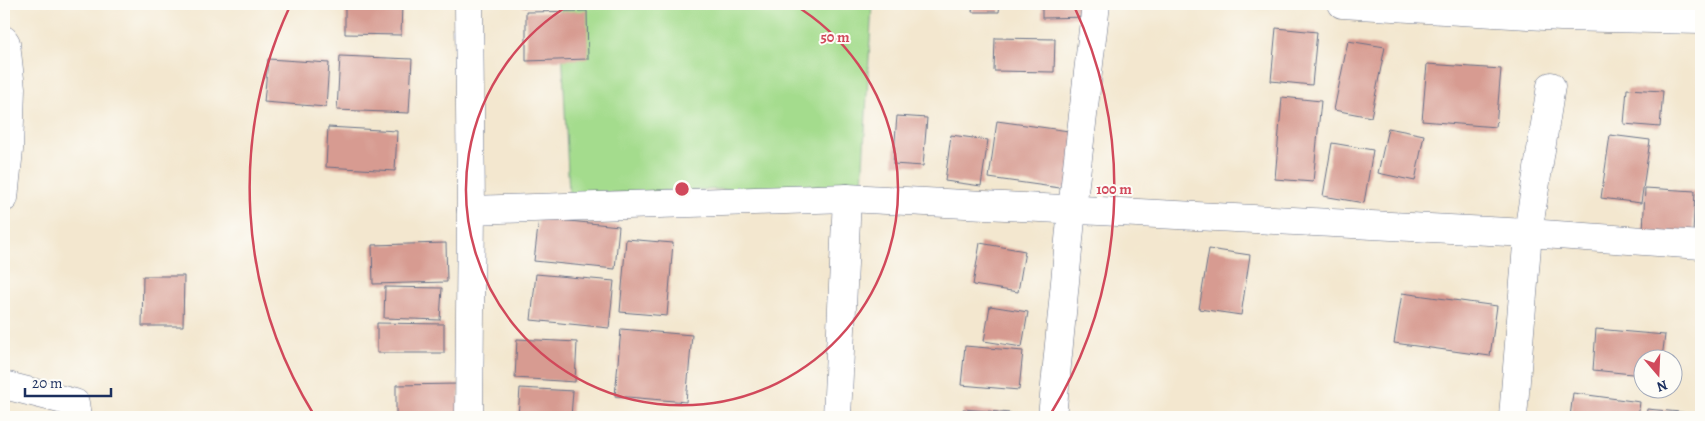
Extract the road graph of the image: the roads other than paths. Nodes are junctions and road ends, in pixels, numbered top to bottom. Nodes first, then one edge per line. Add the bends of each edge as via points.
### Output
1 (469, 4) edge
2 (1096, 4) edge
3 (1342, 4) edge
4 (1701, 20) edge
5 (4, 40) edge
6 (1550, 86) dead end
7 (4, 198) edge
8 (847, 198) junction
9 (1072, 209) junction
10 (471, 210) junction
11 (1528, 233) junction
12 (1701, 245) edge
13 (4, 385) edge
14 (78, 417) edge
15 (469, 417) edge
16 (837, 417) edge
17 (1052, 417) edge
18 (1514, 417) edge

1 - 10 street
2 - 9 street
3 - 4 street via 1561,17
5 - 7 street via 11,88
6 - 11 street
8 - 9 street
8 - 10 street
8 - 16 street
9 - 11 street
9 - 17 street
10 - 15 street
11 - 12 street
11 - 18 street
13 - 14 street via 75,403

